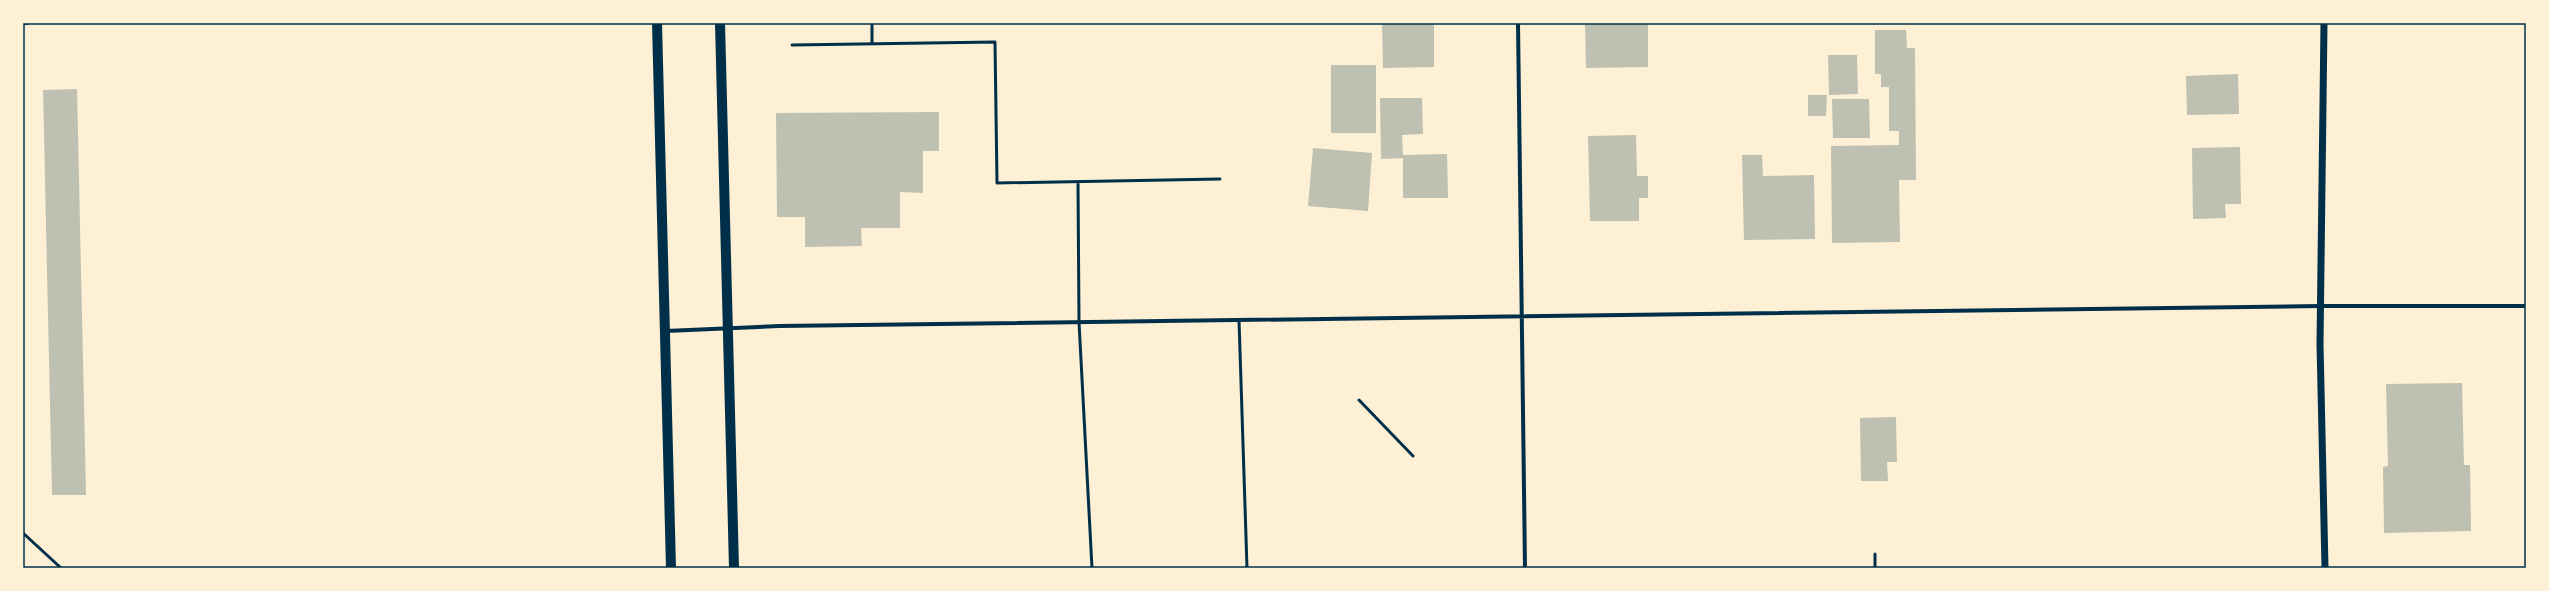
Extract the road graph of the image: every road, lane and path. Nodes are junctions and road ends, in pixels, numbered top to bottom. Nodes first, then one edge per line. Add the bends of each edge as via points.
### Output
1 (28, 23) edge
2 (657, 23) edge
3 (720, 23) edge
4 (872, 23) edge
5 (1518, 23) edge
6 (2324, 23) edge
7 (23, 24) edge
8 (872, 44) junction
9 (792, 45) dead end
10 (1220, 179) dead end
11 (1078, 182) junction
12 (2320, 306) junction
13 (2526, 306) edge
14 (1523, 316) junction
15 (1239, 320) junction
16 (1079, 322) junction
17 (728, 327) junction
18 (666, 331) junction
19 (1359, 400) dead end
20 (1413, 456) dead end
21 (23, 533) edge
22 (1875, 554) dead end
23 (61, 568) edge
24 (671, 568) edge
25 (734, 568) edge
26 (1092, 568) edge
27 (1247, 568) edge
28 (1525, 568) edge
29 (1875, 568) edge
30 (2325, 568) edge

1 - 7 lane
2 - 18 main road
3 - 17 main road
4 - 8 lane
5 - 14 street
6 - 12 street
8 - 9 lane
8 - 11 lane via 995,42 997,183
10 - 11 lane
11 - 16 lane
12 - 13 street
12 - 14 street
12 - 30 street
14 - 15 street
14 - 28 street
15 - 16 street
15 - 27 lane
16 - 17 street
16 - 26 lane
17 - 18 street
17 - 25 main road
18 - 24 main road
19 - 20 lane
21 - 23 lane
22 - 29 lane

